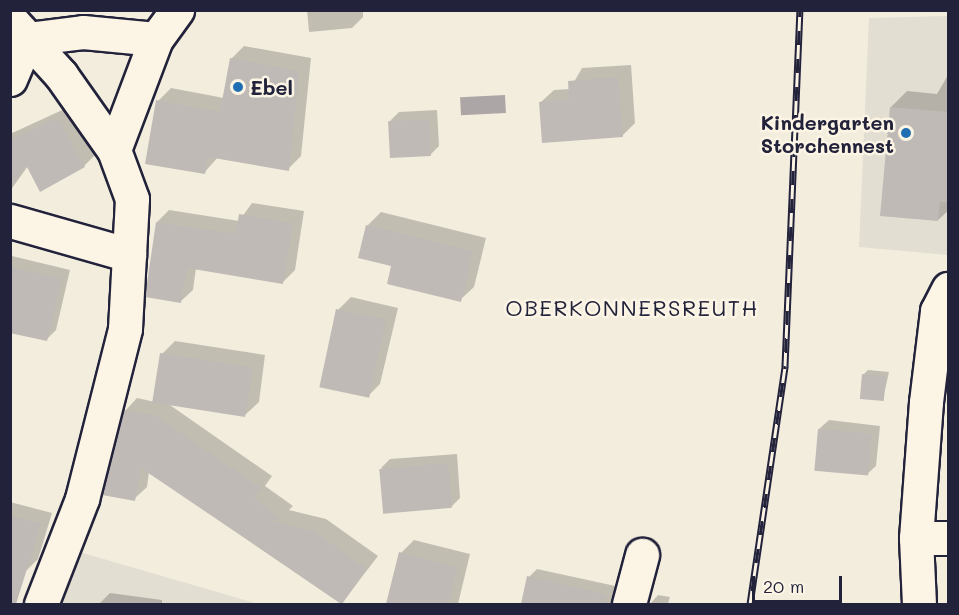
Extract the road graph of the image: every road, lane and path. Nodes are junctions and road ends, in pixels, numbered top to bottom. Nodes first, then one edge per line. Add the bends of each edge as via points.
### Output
1 (177, 10) edge
2 (19, 29) edge
3 (156, 39) junction
4 (10, 79) edge
5 (114, 150) junction
6 (10, 221) edge
7 (129, 255) junction
8 (948, 289) edge
9 (916, 538) junction
10 (948, 538) edge
11 (642, 555) dead end
12 (40, 604) edge
13 (629, 604) edge
14 (919, 604) edge

1 - 3 street
2 - 3 street
2 - 4 street
2 - 5 street via 61,75
3 - 5 street
5 - 7 street via 132,199
6 - 7 street
7 - 12 street via 125,328 82,500
8 - 9 street via 936,311
9 - 10 street
9 - 14 street
11 - 13 street

